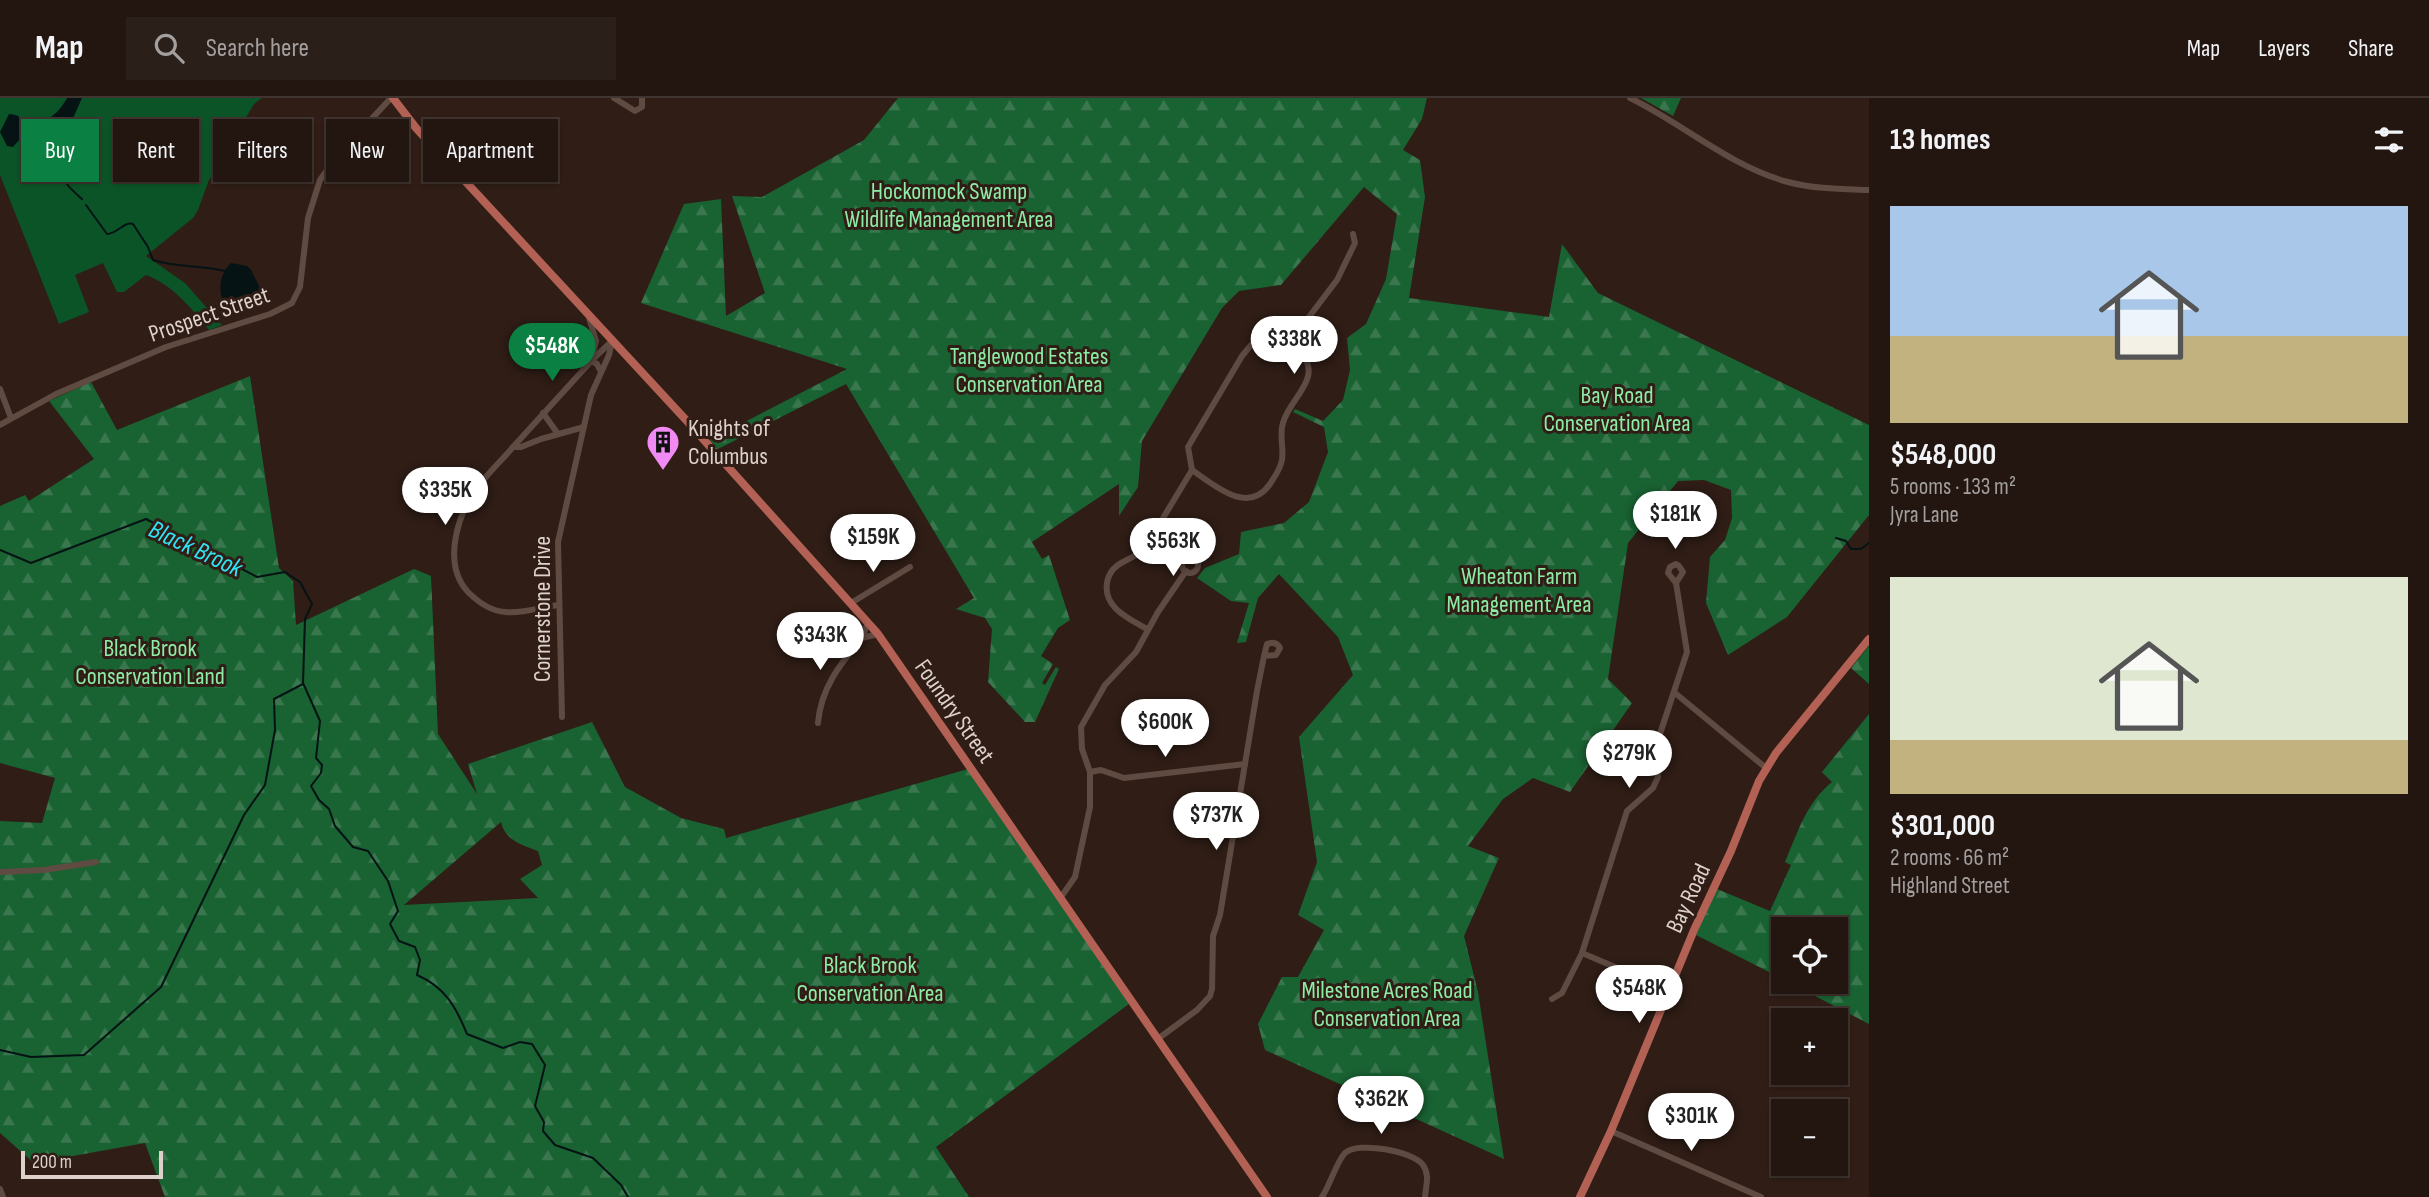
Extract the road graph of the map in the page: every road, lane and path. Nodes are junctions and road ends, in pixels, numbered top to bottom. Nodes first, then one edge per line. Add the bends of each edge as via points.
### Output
1 (392, 98) edge
2 (614, 98) edge
3 (629, 98) edge
4 (642, 98) edge
5 (1630, 98) edge
6 (623, 104) junction
7 (1869, 190) edge
8 (1353, 234) dead end
9 (587, 313) junction
10 (612, 341) junction
11 (1290, 342) junction
12 (591, 361) junction
13 (600, 370) junction
14 (0, 389) edge
15 (543, 413) junction
16 (11, 418) junction
17 (0, 425) edge
18 (584, 427) junction
19 (558, 433) junction
20 (513, 447) junction
21 (1192, 470) junction
22 (911, 568) dead end
23 (1186, 571) dead end
24 (1676, 583) dead end
25 (852, 603) junction
26 (558, 605) junction
27 (868, 622) junction
28 (1147, 629) junction
29 (878, 634) junction
30 (862, 638) junction
31 (1869, 639) edge
32 (1264, 656) dead end
33 (1675, 693) junction
34 (562, 717) dead end
35 (818, 723) dead end
36 (1245, 764) junction
37 (1766, 768) junction
38 (1090, 772) junction
39 (96, 862) dead end
40 (0, 872) edge
41 (1060, 897) junction
42 (1581, 953) junction
43 (1670, 990) junction
44 (1552, 999) dead end
45 (1158, 1038) junction
46 (1611, 1131) junction
47 (0, 1189) edge
48 (4, 1197) edge
49 (1267, 1197) edge
50 (1322, 1197) edge
51 (1425, 1197) edge
52 (1580, 1197) edge
53 (1761, 1197) edge

1 - 9 main road, Foundry Street
1 - 16 street, Prospect Street via 332,161 320,180 308,218 300,287 292,303 166,347
2 - 6 street
3 - 6 street
4 - 6 street via 638,110
5 - 7 street via 1718,150 1779,179
8 - 11 street via 1355,243 1337,279
9 - 10 main road, Foundry Street
9 - 12 street via 596,341
10 - 12 street
10 - 13 street, Cornerstone Drive
10 - 25 main road, Foundry Street
11 - 21 street via 1267,337 1252,344 1189,443
11 - 21 street via 1303,356 1309,375 1283,421 1280,469 1265,491 1259,496 1236,497
12 - 13 street
12 - 15 street
13 - 18 street, Cornerstone Drive
14 - 16 street
15 - 19 street
15 - 20 street
16 - 17 street, Prospect Street
18 - 19 street
18 - 26 street, Cornerstone Drive via 558,542
19 - 20 street
20 - 26 street via 476,489 463,516 455,541 457,572 470,594 499,611
21 - 28 street via 1145,548 1116,566 1106,584 1111,605
22 - 25 street
23 - 28 street
24 - 33 street via 1687,652
25 - 27 main road, Foundry Street
26 - 34 street, Cornerstone Drive
27 - 29 main road, Foundry Street
27 - 30 street
28 - 38 street via 1136,652 1105,685 1081,727
29 - 30 street
29 - 41 main road, Foundry Street
30 - 35 street via 830,682
31 - 37 main road, Bay Road
32 - 36 street
33 - 37 street
33 - 42 street via 1656,746 1658,777 1653,788 1627,811
36 - 38 street via 1124,778 1101,770
36 - 45 street via 1213,936 1210,996
37 - 43 main road, Bay Road
38 - 41 street via 1090,807 1075,877
39 - 40 street
41 - 45 main road, Foundry Street
42 - 43 street
42 - 44 street via 1562,993
43 - 46 main road, Bay Road
45 - 49 main road, Foundry Street
46 - 52 main road, Bay Road
46 - 53 street
47 - 48 street
50 - 51 street via 1343,1155 1362,1147 1417,1158 1427,1175

